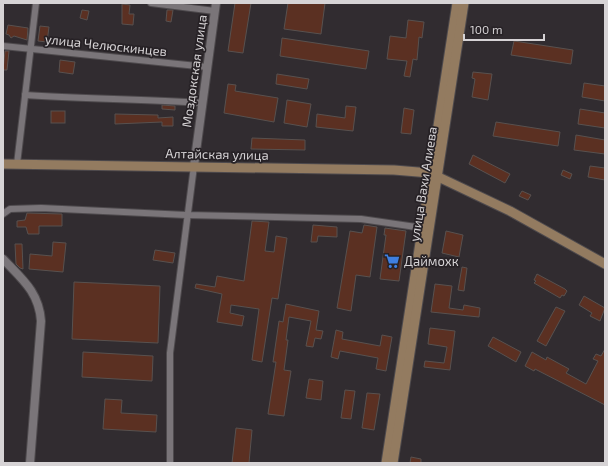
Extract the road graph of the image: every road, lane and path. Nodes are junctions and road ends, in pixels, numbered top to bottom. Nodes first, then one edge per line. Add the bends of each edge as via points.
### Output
1 (36, 3) edge
2 (151, 3) edge
3 (457, 3) edge
4 (464, 3) edge
5 (215, 7) edge
6 (3, 46) edge
7 (30, 48) junction
8 (207, 66) junction
9 (25, 95) junction
10 (202, 103) junction
11 (3, 164) edge
12 (17, 164) junction
13 (194, 166) junction
14 (433, 175) junction
15 (3, 214) edge
16 (186, 215) junction
17 (423, 228) junction
18 (3, 259) edge
19 (605, 264) edge
20 (30, 463) edge
21 (170, 463) edge
22 (386, 463) edge
23 (393, 463) edge

1 - 7 street
2 - 5 street
3 - 14 main road, улица Вахи Алиева
4 - 14 main road, улица Вахи Алиева
5 - 8 street, Моздокская улица
6 - 7 street, улица Челюскинцев
7 - 8 street, улица Челюскинцев
7 - 9 street
8 - 10 street, Моздокская улица
9 - 10 street
9 - 12 street
10 - 13 street, Моздокская улица
11 - 12 main road, Алтайская улица
12 - 13 main road, Алтайская улица
13 - 14 main road, Алтайская улица via 394,170
13 - 16 street
14 - 17 main road, улица Вахи Алиева
14 - 19 main road, Алтайская улица via 510,211
14 - 23 main road, улица Вахи Алиева
15 - 16 street via 6,210 20,208
16 - 17 street via 361,219
16 - 21 street via 170,353
17 - 22 main road, улица Вахи Алиева
18 - 20 street via 29,287 39,303 41,321

